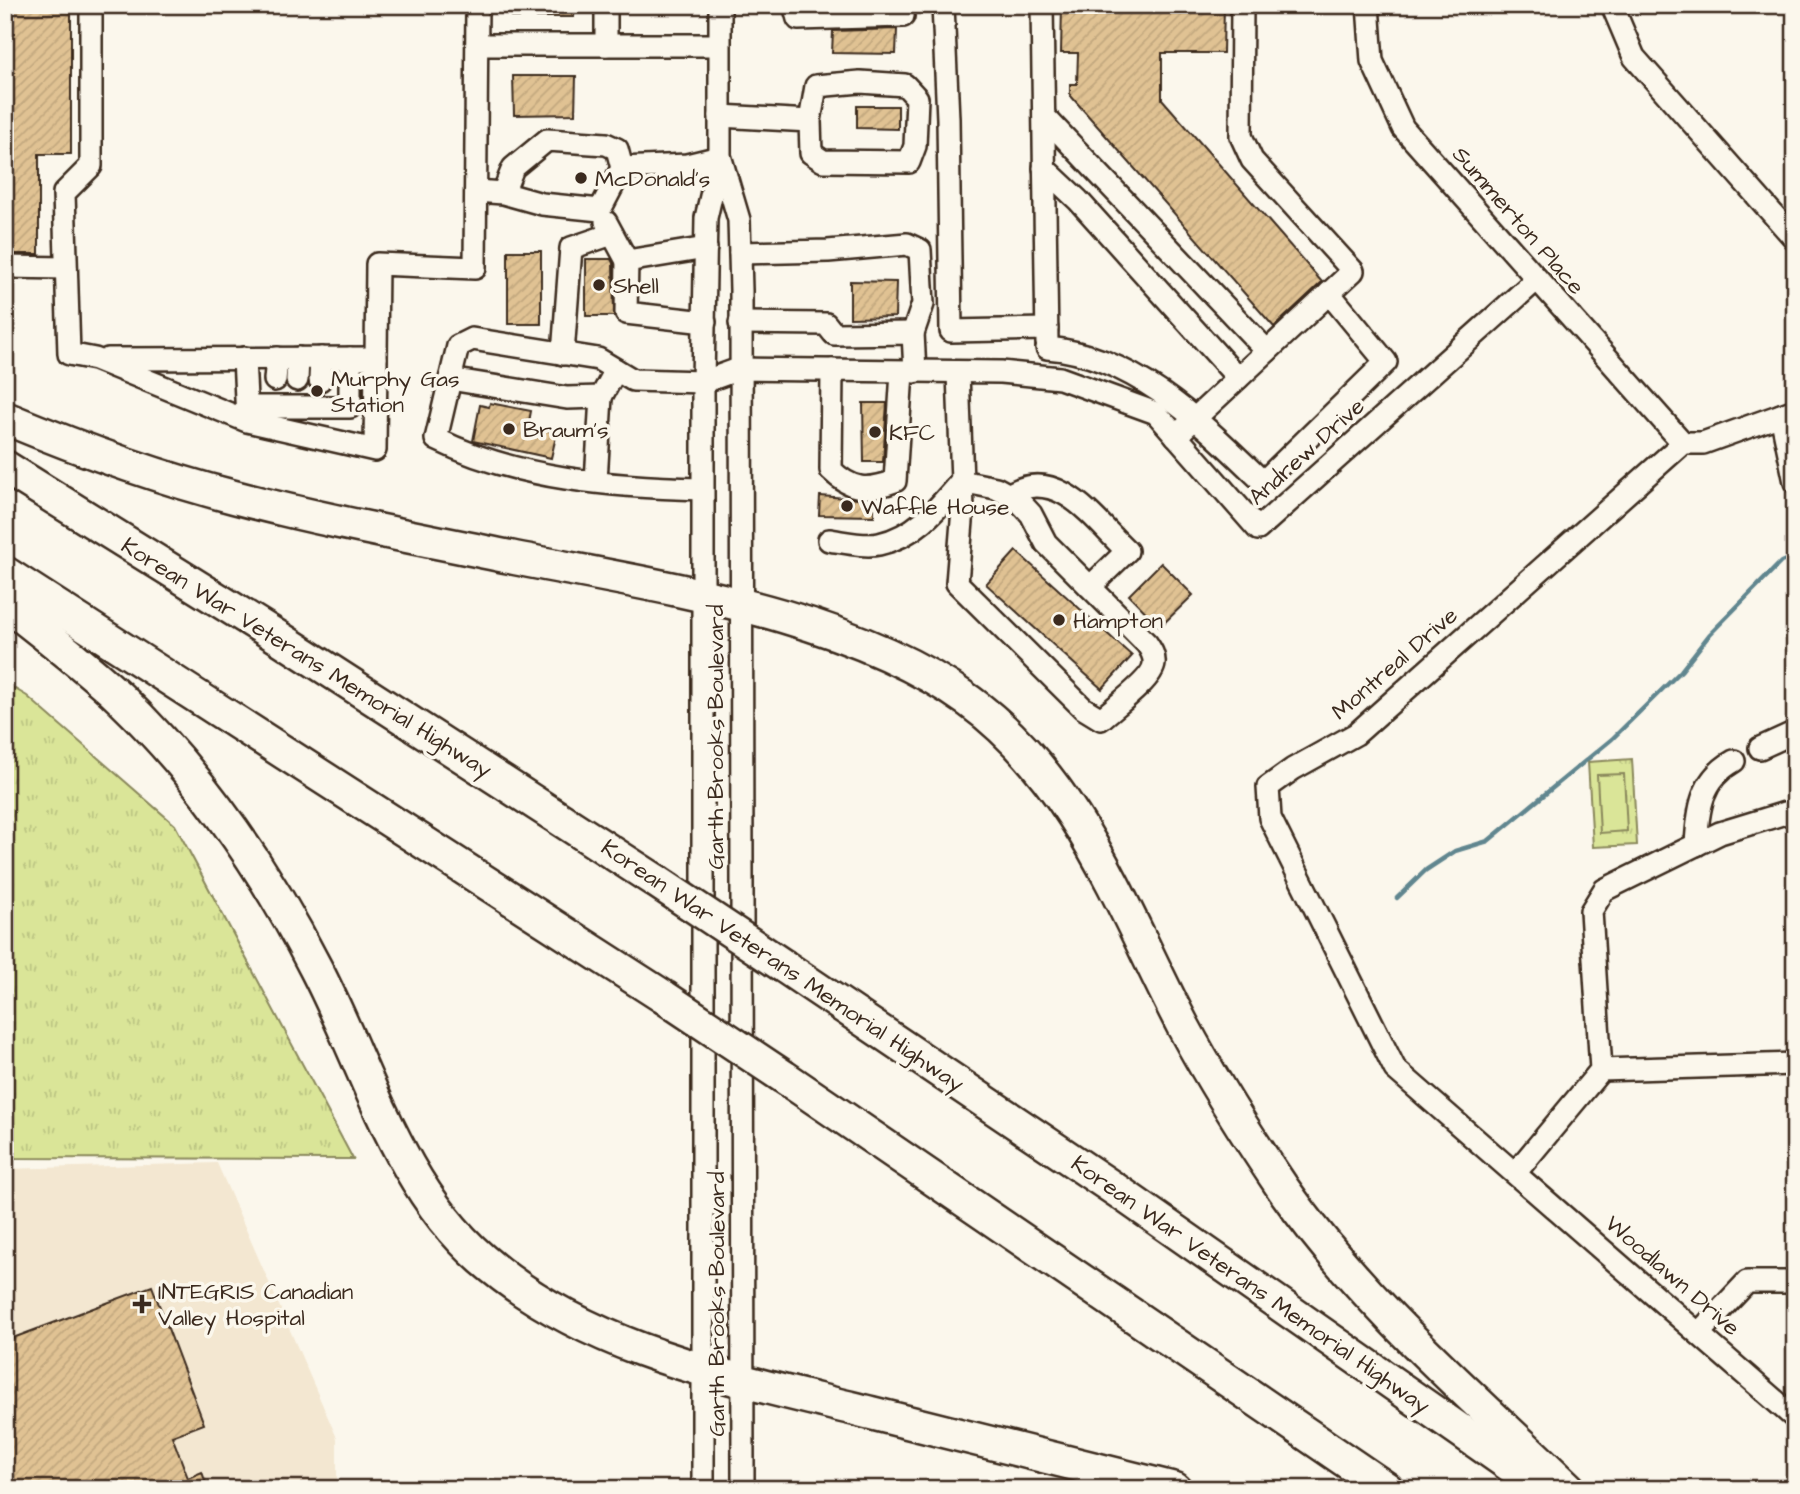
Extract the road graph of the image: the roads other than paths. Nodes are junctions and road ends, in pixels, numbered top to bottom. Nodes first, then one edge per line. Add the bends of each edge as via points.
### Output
1 (91, 5) edge
2 (477, 5) edge
3 (606, 5) edge
4 (720, 5) edge
5 (904, 5) edge
6 (943, 5) edge
7 (1042, 5) edge
8 (1242, 5) edge
9 (1368, 5) edge
10 (1612, 5) edge
11 (796, 12) edge
12 (477, 45) junction
13 (606, 46) junction
14 (719, 46) junction
15 (720, 116) junction
16 (1044, 116) junction
17 (810, 121) junction
18 (720, 157) junction
19 (622, 168) junction
20 (1044, 168) junction
21 (476, 191) junction
22 (503, 193) junction
23 (600, 211) junction
24 (612, 234) junction
25 (1795, 239) edge
26 (706, 248) junction
27 (740, 253) junction
28 (626, 261) junction
29 (5, 267) edge
30 (66, 268) junction
31 (1536, 279) junction
32 (1329, 293) junction
33 (705, 322) junction
34 (740, 323) junction
35 (913, 332) junction
36 (1047, 339) junction
37 (1267, 351) junction
38 (563, 354) junction
39 (244, 358) junction
40 (288, 358) junction
41 (321, 358) junction
42 (349, 358) junction
43 (376, 358) junction
44 (95, 359) junction
45 (738, 369) junction
46 (616, 370) junction
47 (832, 370) junction
48 (909, 372) junction
49 (958, 373) junction
50 (1048, 376) junction
51 (1238, 377) junction
52 (450, 379) junction
53 (703, 382) junction
54 (286, 395) junction
55 (320, 395) junction
56 (601, 397) junction
57 (1788, 412) edge
58 (247, 414) junction
59 (5, 418) edge
60 (1195, 418) junction
61 (1176, 436) junction
62 (1683, 443) junction
63 (5, 467) edge
64 (596, 481) junction
65 (961, 481) junction
66 (1795, 482) edge
67 (702, 489) junction
68 (1010, 494) junction
69 (829, 540) dead end
70 (5, 573) edge
71 (1090, 587) junction
72 (704, 596) junction
73 (5, 603) edge
74 (741, 607) junction
75 (1795, 732) edge
76 (1760, 748) dead end
77 (1734, 761) dead end
78 (1795, 810) edge
79 (1696, 845) junction
80 (1795, 1064) edge
81 (1601, 1070) junction
82 (1516, 1172) junction
83 (1795, 1282) edge
84 (1699, 1333) junction
85 (703, 1371) junction
86 (743, 1381) junction
87 (1795, 1418) edge
88 (703, 1489) edge
89 (743, 1489) edge
90 (1175, 1489) edge
91 (1387, 1489) edge
92 (1544, 1489) edge
93 (1569, 1489) edge

1 - 30 street via 91,166 64,193
2 - 12 street
3 - 13 street
4 - 14 street, Garth Brooks Boulevard
5 - 11 street via 903,16
6 - 36 street via 951,331
7 - 16 street
8 - 32 street via 1241,136 1252,160 1353,271
9 - 31 street, Summerton Place via 1372,61 1403,128
10 - 25 street via 1634,57
12 - 13 street
12 - 21 street
13 - 14 street
14 - 15 street, Garth Brooks Boulevard
15 - 17 street
15 - 18 street, Garth Brooks Boulevard
16 - 20 street
16 - 37 street
17 - 17 street via 811,153 823,161 909,162 915,146 918,98 905,85 860,82 816,86
18 - 19 street via 687,165
18 - 26 street, Garth Brooks Boulevard via 706,218
18 - 27 street, Garth Brooks Boulevard via 739,220
19 - 22 street via 617,149 606,144 547,140 513,168
19 - 23 street
20 - 36 street
20 - 51 street
21 - 22 street
21 - 43 street via 475,268 377,264
22 - 23 street via 542,204
23 - 24 street
24 - 28 street
24 - 38 street via 571,248
26 - 28 street
26 - 33 street, Garth Brooks Boulevard
27 - 34 street, Garth Brooks Boulevard
27 - 35 street via 907,244 920,250 923,304
28 - 33 street via 626,313
29 - 30 street
30 - 44 street via 69,354
31 - 61 street, Andrew Drive via 1258,529
31 - 62 street, Summerton Place
32 - 37 street
32 - 60 street via 1386,362 1263,482
33 - 53 street, Garth Brooks Boulevard
34 - 35 street via 827,324 834,334
34 - 45 street, Garth Brooks Boulevard
35 - 48 street
36 - 50 street
36 - 60 street via 1153,387
37 - 51 street
38 - 46 street via 598,359
38 - 52 street via 472,339 458,346
39 - 40 street
39 - 44 street
39 - 58 street
40 - 41 street
40 - 54 street
41 - 42 street
41 - 55 street
42 - 43 street
42 - 55 street via 350,407
43 - 58 street via 375,450
44 - 58 street
45 - 47 street, Andrew Drive
45 - 53 street, Andrew Drive
45 - 74 street, Garth Brooks Boulevard
46 - 53 street via 633,380
46 - 56 street
47 - 48 street, Andrew Drive
47 - 48 street via 831,470 845,485 874,488 895,481
48 - 49 street, Andrew Drive
49 - 50 street, Andrew Drive
49 - 65 street
50 - 61 street, Andrew Drive via 1156,413
51 - 60 street
52 - 56 street via 567,398
52 - 64 street via 436,439 515,468
53 - 67 street, Garth Brooks Boulevard
54 - 55 street
54 - 58 street
56 - 64 street
57 - 62 street via 1703,443
57 - 66 street
59 - 72 highway via 157,475 232,497
60 - 61 street
62 - 82 street, Montreal Drive via 1356,734 1268,787 1270,818 1395,1069
63 - 92 highway, Korean War Veterans Memorial Highway, bridge via 282,639 656,881 1133,1202
64 - 67 street
65 - 68 street
65 - 69 street via 920,527 877,544
65 - 71 street via 957,583 1083,708 1101,719 1148,676 1154,656
67 - 72 street, Garth Brooks Boulevard
68 - 71 street via 1031,514 1046,542
68 - 71 street via 1037,485 1065,491 1127,551
70 - 91 highway, bridge via 664,997
72 - 74 highway
72 - 85 street, Garth Brooks Boulevard
73 - 85 highway via 118,696 215,803 318,972 414,1175 456,1232 517,1288 551,1309 587,1329
74 - 86 street, Garth Brooks Boulevard
74 - 93 highway via 816,628 904,663 971,702 1015,740 1080,826 1112,880 1185,1029 1286,1193 1412,1340
75 - 76 street
77 - 79 street via 1718,770 1708,785 1699,808
78 - 79 street
79 - 81 street via 1604,890 1591,911
80 - 81 street
81 - 82 street
82 - 84 street, Woodlawn Drive
83 - 84 street via 1747,1282
84 - 87 street, Woodlawn Drive
85 - 86 highway
85 - 88 street, Garth Brooks Boulevard
86 - 89 street, Garth Brooks Boulevard
86 - 90 highway

